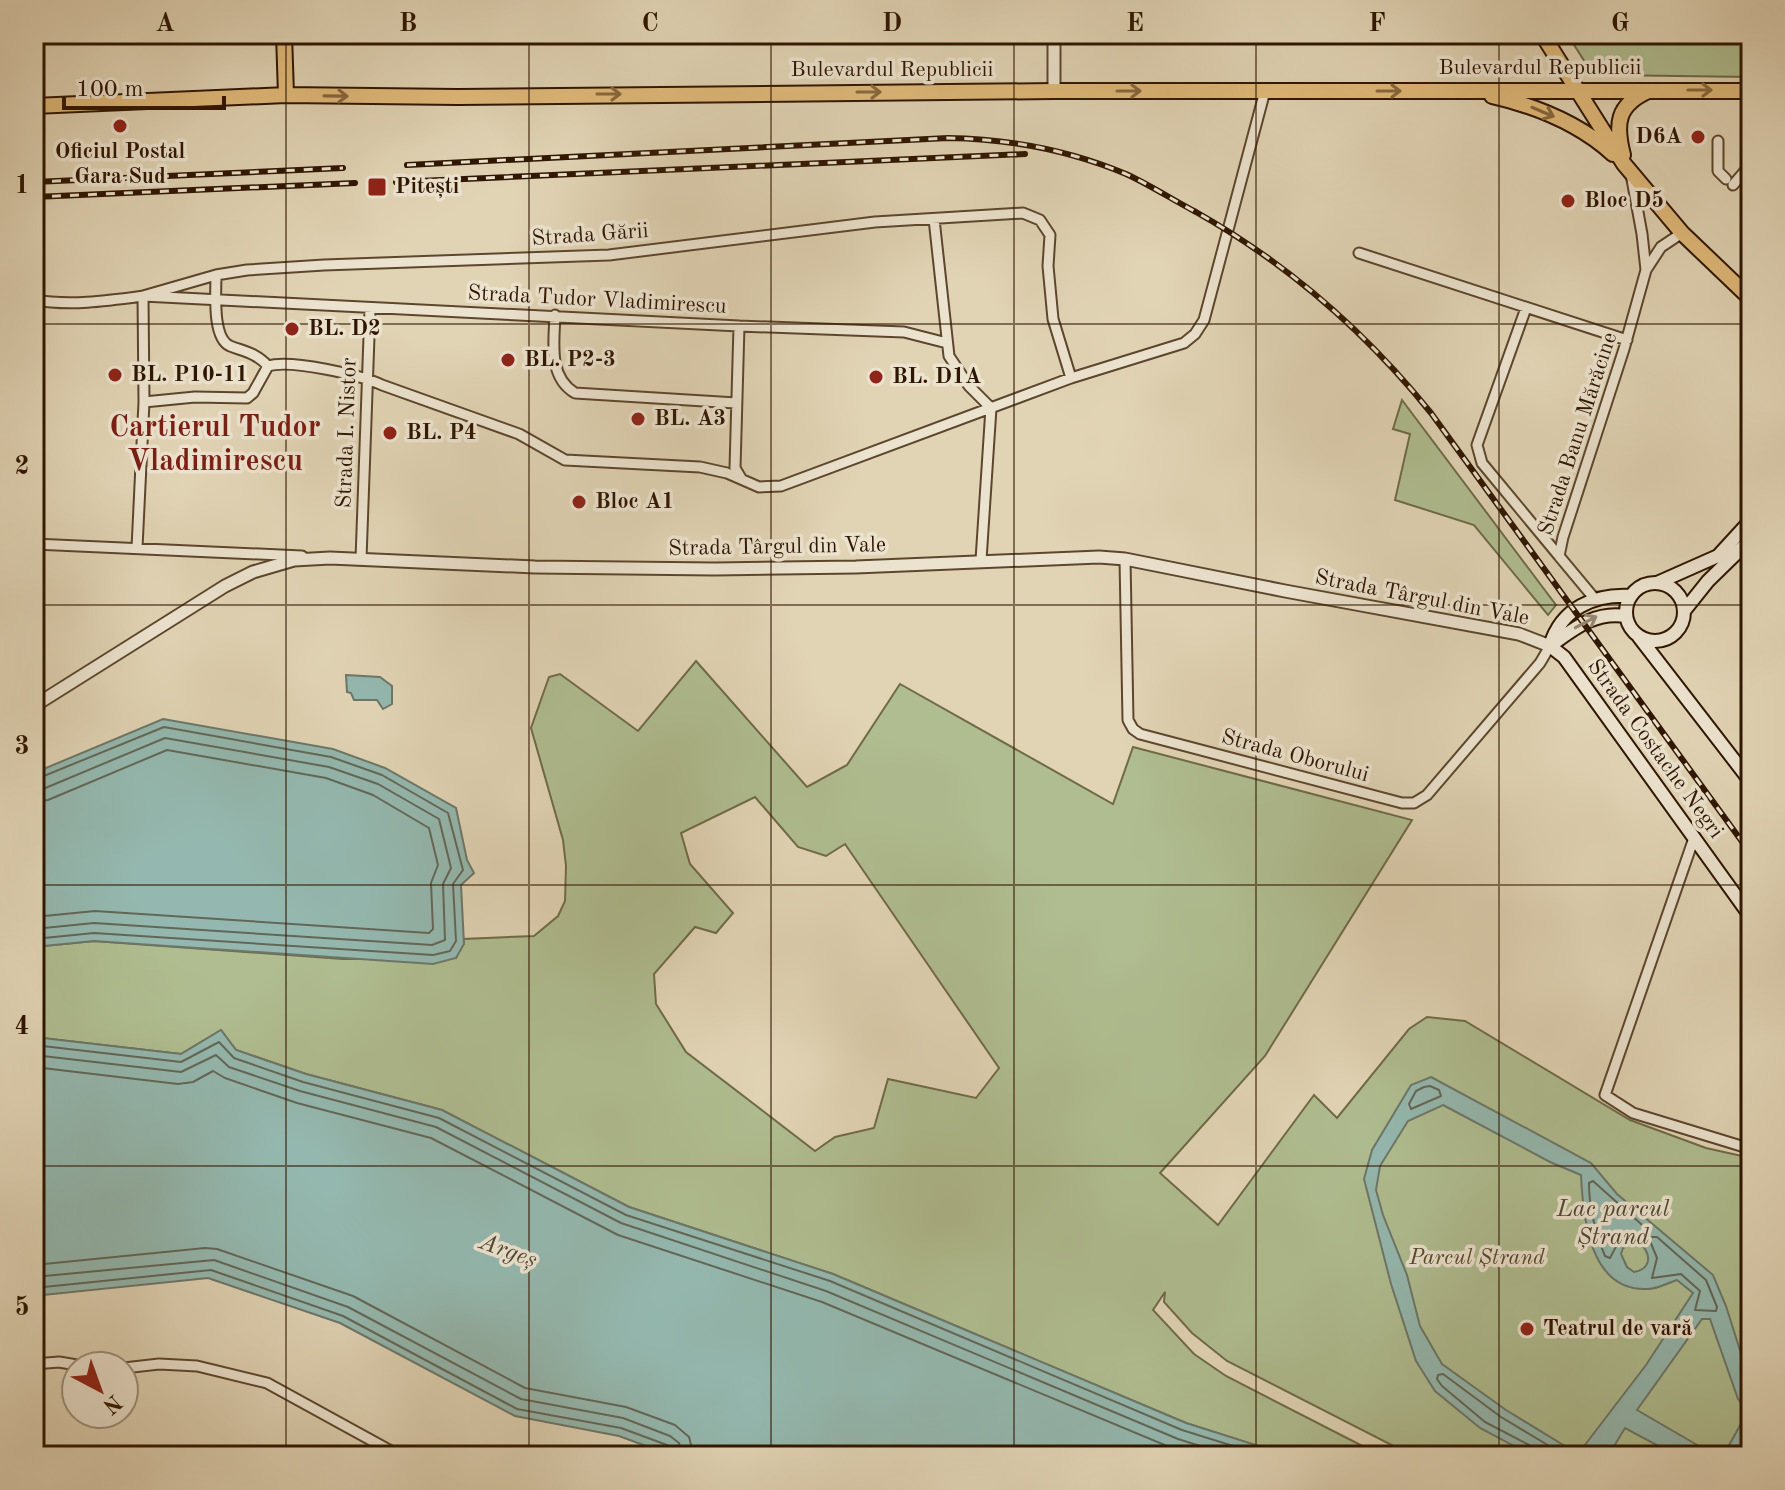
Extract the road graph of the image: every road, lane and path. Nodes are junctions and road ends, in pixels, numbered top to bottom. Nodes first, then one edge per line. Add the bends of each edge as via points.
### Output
1 (284, 34) edge
2 (534, 34) edge
3 (584, 34) edge
4 (1054, 34) edge
5 (1542, 34) edge
6 (1469, 90) junction
7 (1578, 90) junction
8 (1649, 90) junction
9 (1054, 91) junction
10 (1265, 91) junction
11 (1751, 91) edge
12 (286, 95) junction
13 (34, 106) edge
14 (1718, 141) dead end
15 (1751, 164) edge
16 (1627, 167) junction
17 (934, 219) junction
18 (1682, 233) junction
19 (1359, 253) dead end
20 (1646, 270) junction
21 (216, 275) junction
22 (143, 296) junction
23 (1751, 299) edge
24 (34, 300) edge
25 (217, 300) junction
26 (1526, 308) junction
27 (370, 309) junction
28 (555, 315) junction
29 (739, 326) junction
30 (1627, 340) junction
31 (947, 343) junction
32 (268, 366) junction
33 (366, 377) junction
34 (1071, 378) junction
35 (144, 402) junction
36 (736, 403) junction
37 (991, 408) junction
38 (743, 480) junction
39 (1751, 520) edge
40 (1751, 539) edge
41 (34, 544) edge
42 (137, 548) junction
43 (1559, 556) junction
44 (330, 558) junction
45 (361, 559) junction
46 (1125, 559) junction
47 (981, 560) junction
48 (1657, 583) junction
49 (1631, 596) junction
50 (1594, 598) junction
51 (1684, 611) junction
52 (1626, 616) junction
53 (1639, 637) junction
54 (1667, 639) junction
55 (1550, 646) junction
56 (1666, 672) junction
57 (34, 706) edge
58 (1751, 782) edge
59 (1694, 838) junction
60 (1751, 917) edge
61 (1751, 1149) edge
62 (60, 1362) edge
63 (34, 1364) edge
64 (140, 1366) edge
65 (400, 1456) edge

1 - 12 main road
2 - 3 street
4 - 9 street
5 - 7 main road
6 - 7 main road, Bulevardul Republicii
10 -> 6 main road, Bulevardul Republicii
6 -> 16 main road via 1546,113 1590,136
7 - 8 main road, Bulevardul Republicii
7 - 16 main road
8 -> 11 main road, Bulevardul Republicii
8 - 16 main road via 1628,102 1620,116
9 -> 10 main road, Bulevardul Republicii
12 -> 9 main road, Bulevardul Republicii
10 - 34 street via 1200,327 1184,343
12 - 13 main road, Bulevardul Republicii
14 - 15 street via 1718,171 1730,182
16 - 18 main road
16 - 20 street, Strada Banu Mărăcine
17 - 21 street, Strada Gării via 609,255 324,265
17 - 31 street
17 - 34 street, Strada Gării via 1023,213 1040,220 1050,235 1053,319
18 - 20 street, Strada Banu Mărăcine via 1661,247
18 - 23 main road
19 - 26 street
20 - 30 street, Strada Banu Mărăcine
21 - 22 street, Strada Gării
21 - 25 street
22 - 24 street, Strada Tudor Vladimirescu via 86,304
22 - 25 street, Strada Tudor Vladimirescu
22 - 35 street
25 - 27 street, Strada Tudor Vladimirescu
25 - 32 street via 218,333 224,342 252,351
26 - 30 street
26 - 43 street via 1478,454
27 - 28 street, Strada Tudor Vladimirescu
27 - 33 street, Strada I. Nistor
28 - 29 street, Strada Tudor Vladimirescu
28 - 36 street via 554,355 560,380 575,393
29 - 31 street via 904,332
29 - 36 street, Strada Tudor Vladimirescu
30 - 43 street, Strada Banu Mărăcine
31 - 37 street via 958,372
32 - 33 street
32 - 35 street via 247,398
33 - 38 street via 519,434 565,460 700,467
33 - 45 street, Strada I. Nistor
34 - 37 street
35 - 42 street
36 - 38 street, Strada Tudor Vladimirescu via 735,468
37 - 38 street via 781,486 759,487
37 - 47 street
39 - 48 main road via 1718,556
40 - 51 main road
41 - 42 street
42 - 44 street
43 - 50 street, Strada Banu Mărăcine
44 - 45 street, Strada Târgul din Vale
44 - 57 street, Strada Târgul din Vale via 272,565 225,586
45 - 47 street, Strada Târgul din Vale via 715,569
46 - 47 street, Strada Târgul din Vale
46 - 55 street, Strada Târgul din Vale via 1519,634
46 - 55 street, Strada Oborului via 1128,720 1133,729 1402,803 1427,795
48 - 49 main road via 1642,586
48 - 51 main road via 1679,595
49 - 50 main road
49 - 52 main road
50 - 55 main road, Strada Târgul din Vale via 1566,617
51 - 54 main road via 1680,627
52 - 53 main road
55 -> 52 main road, Strada Târgul din Vale via 1601,615
53 - 54 main road
53 - 56 main road
54 - 56 main road
55 - 59 main road, Strada Costache Negri via 1564,657
56 - 58 main road
59 - 60 main road, Strada Costache Negri
59 - 61 street via 1605,1095 1633,1113
62 - 63 street
64 - 65 street via 197,1366 267,1383

